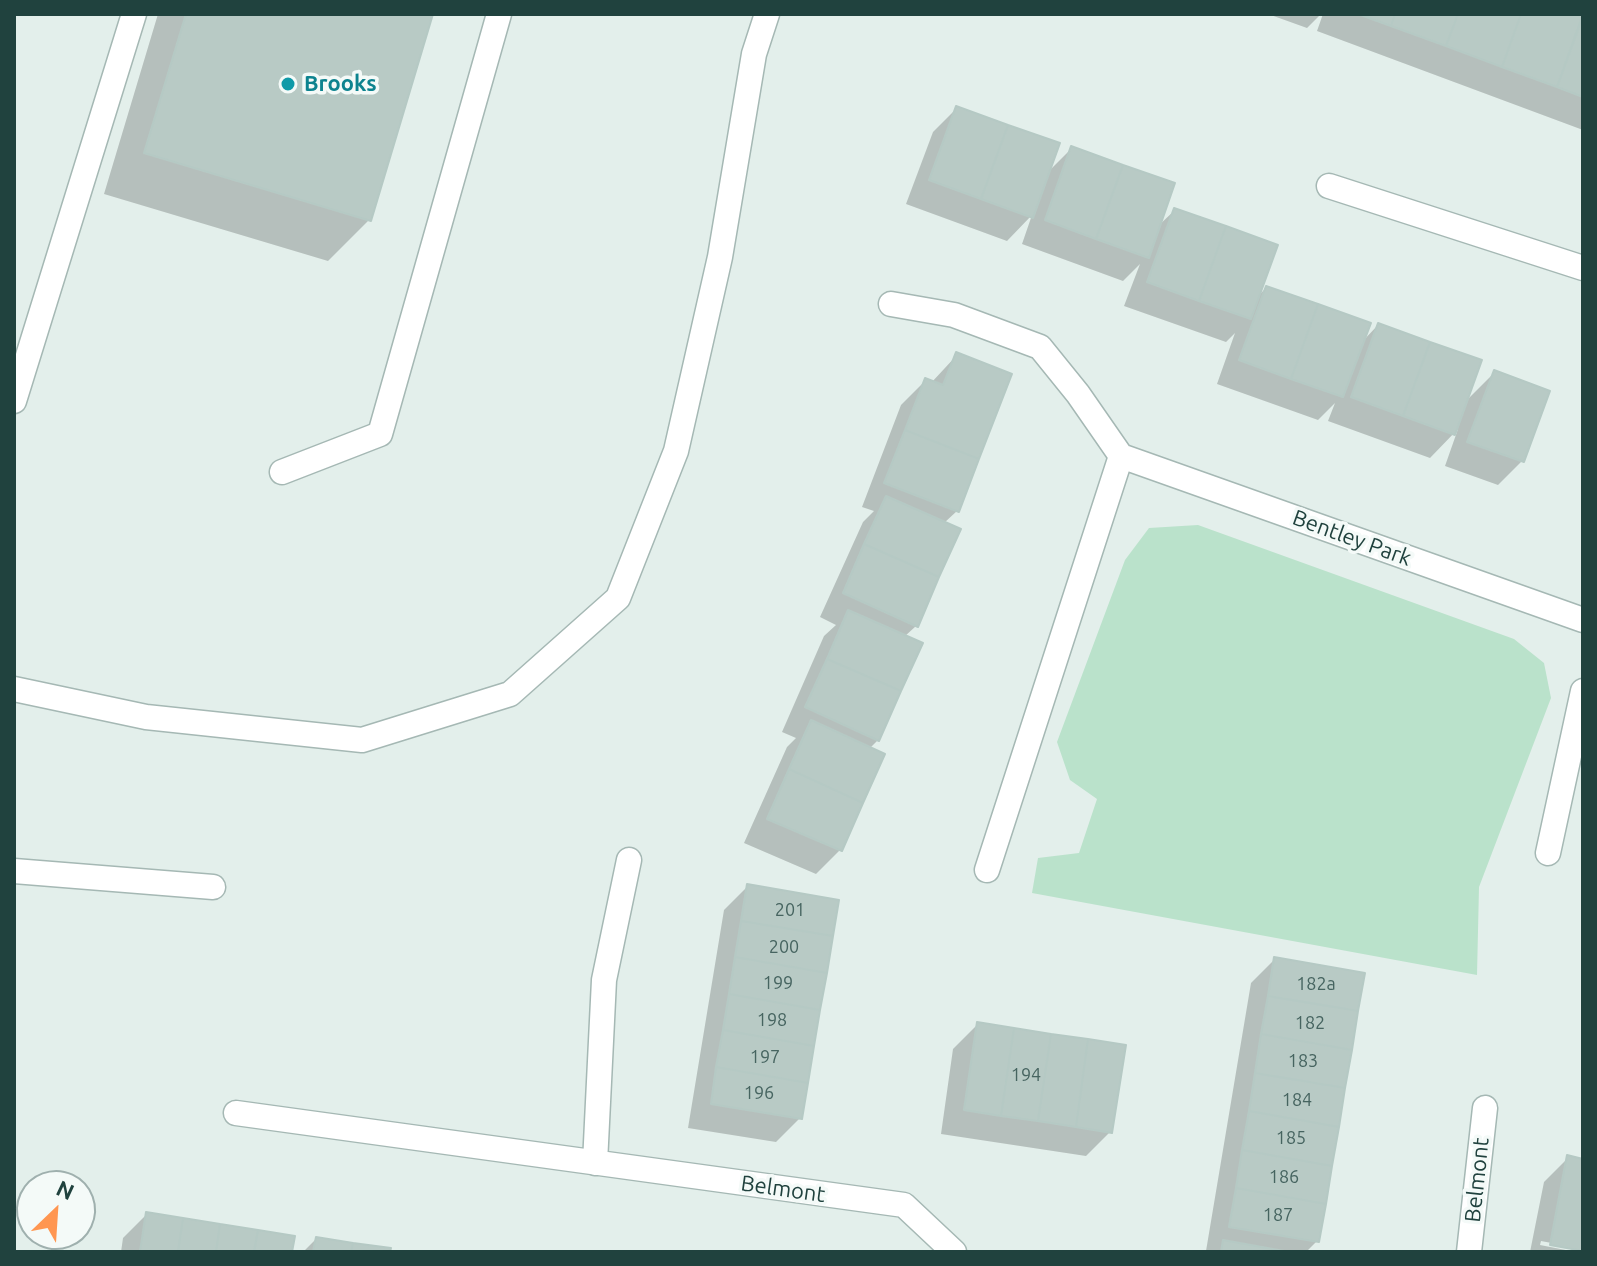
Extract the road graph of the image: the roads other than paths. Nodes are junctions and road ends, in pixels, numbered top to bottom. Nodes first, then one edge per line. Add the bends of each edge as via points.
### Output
1 (134, 14) edge
2 (499, 14) edge
3 (767, 14) edge
4 (1329, 186) dead end
5 (1583, 268) edge
6 (891, 304) dead end
7 (14, 401) edge
8 (1121, 456) junction
9 (282, 472) dead end
10 (1583, 620) edge
11 (14, 689) edge
12 (1583, 691) edge
13 (1548, 853) dead end
14 (629, 860) dead end
15 (987, 870) dead end
16 (14, 871) edge
17 (213, 887) dead end
18 (1485, 1108) dead end
19 (236, 1113) dead end
20 (595, 1163) junction
21 (954, 1252) edge
22 (1469, 1252) edge

1 - 7 street
2 - 9 street via 380,434
3 - 11 street via 754,54 720,257 676,451 618,598 510,694 362,740 146,717
4 - 5 street
6 - 8 street via 954,315 1040,347
8 - 10 street, Bentley Park
8 - 15 street
12 - 13 street
14 - 20 street via 604,980
16 - 17 street
18 - 22 street, Belmont
19 - 20 street, Belmont
20 - 21 street, Belmont via 904,1205

